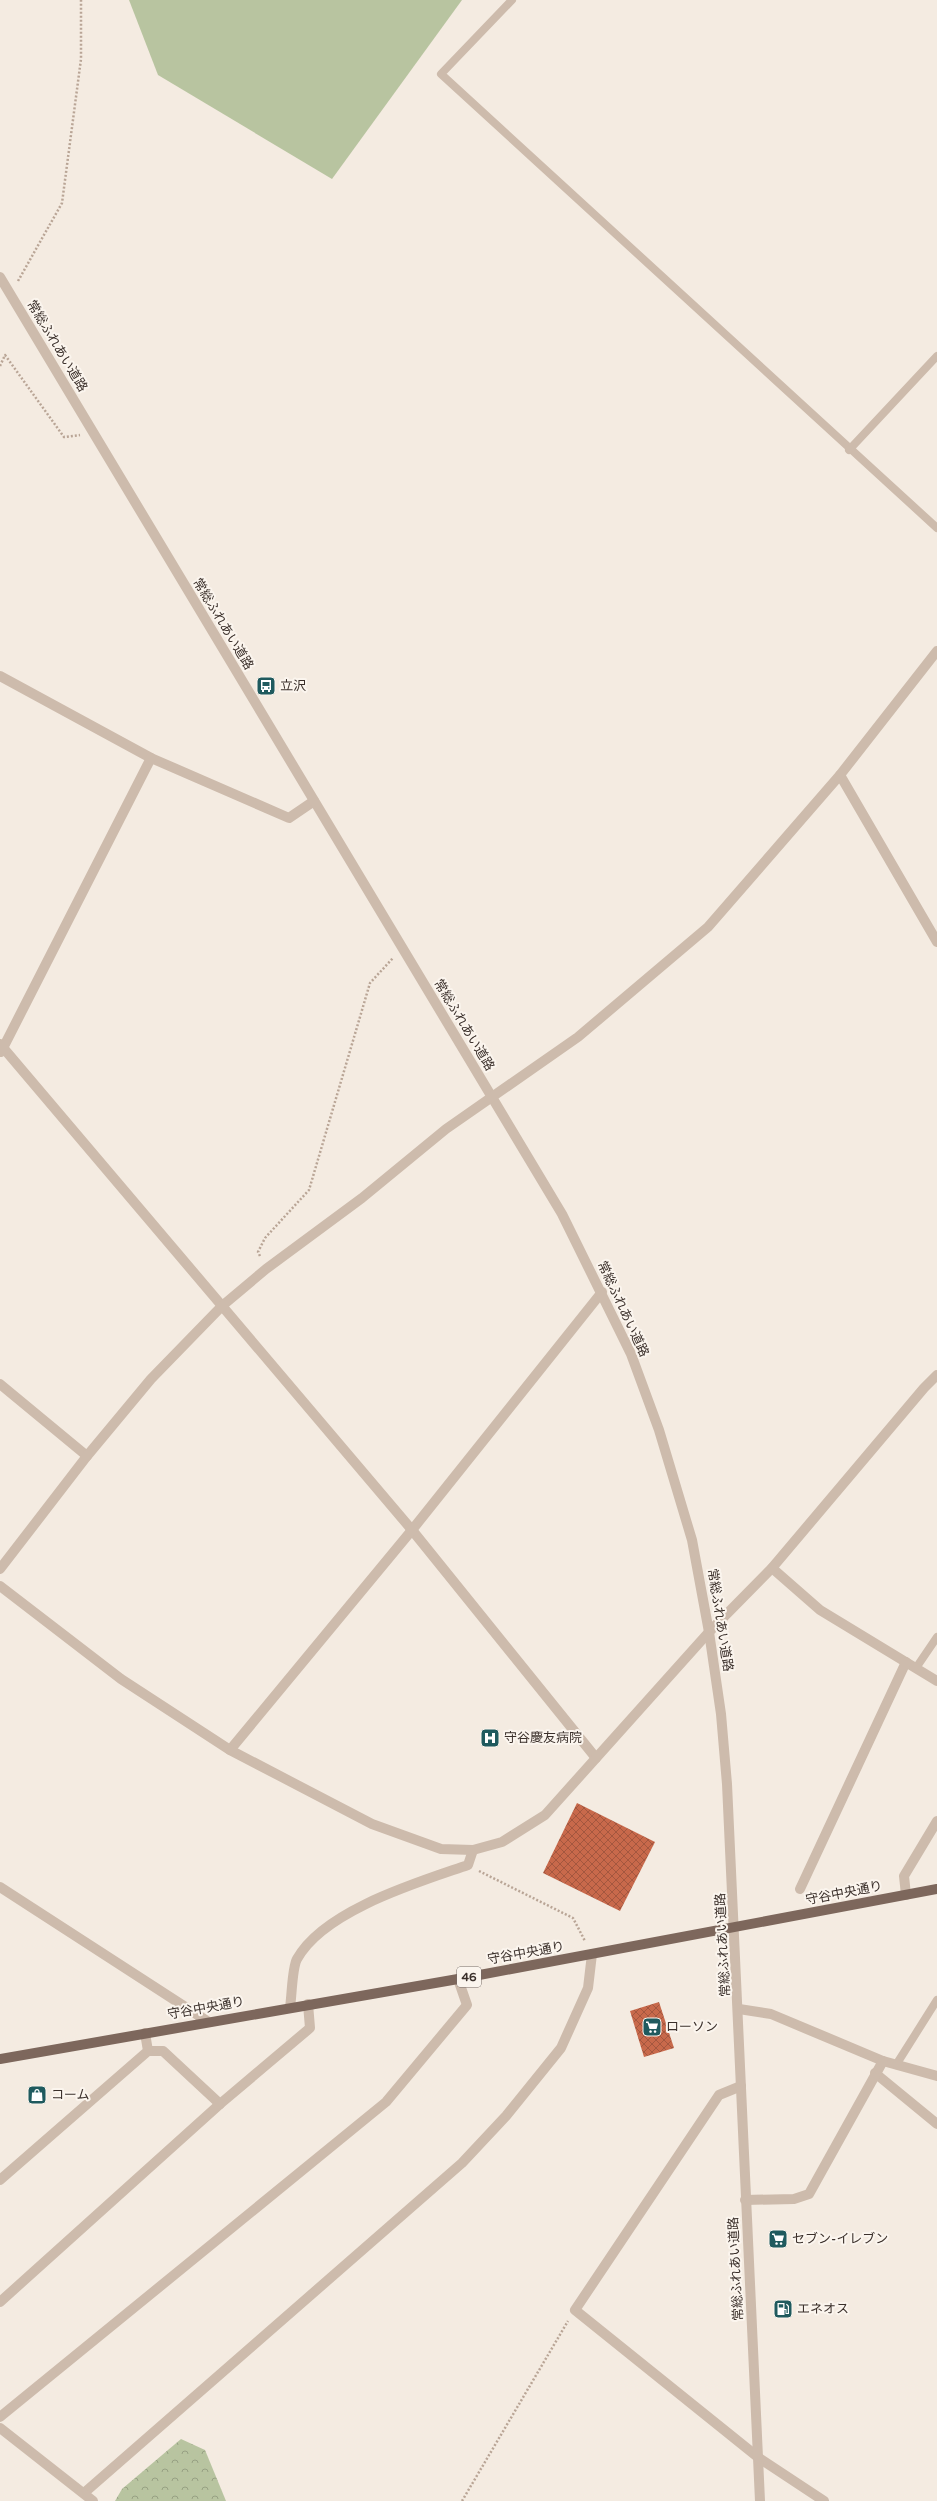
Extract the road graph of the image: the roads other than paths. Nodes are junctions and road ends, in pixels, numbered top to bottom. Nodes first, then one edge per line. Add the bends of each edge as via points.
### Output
1 (512, 0) edge
2 (0, 277) edge
3 (937, 356) edge
4 (849, 450) junction
5 (937, 528) edge
6 (937, 651) edge
7 (0, 676) edge
8 (151, 758) junction
9 (840, 776) junction
10 (314, 801) junction
11 (937, 942) edge
12 (1, 1049) edge
13 (493, 1098) junction
14 (602, 1292) junction
15 (222, 1306) junction
16 (937, 1375) edge
17 (0, 1384) edge
18 (87, 1456) junction
19 (412, 1530) junction
20 (772, 1568) junction
21 (0, 1569) edge
22 (0, 1586) edge
23 (709, 1632) junction
24 (937, 1637) edge
25 (906, 1662) junction
26 (916, 1668) junction
27 (937, 1681) edge
28 (230, 1750) junction
29 (596, 1758) junction
30 (937, 1821) edge
31 (473, 1850) junction
32 (0, 1887) edge
33 (800, 1889) dead end
34 (937, 1889) edge
35 (906, 1895) junction
36 (735, 1927) junction
37 (592, 1954) junction
38 (458, 1979) junction
39 (937, 2000) edge
40 (308, 2004) junction
41 (290, 2007) junction
42 (739, 2009) junction
43 (208, 2021) junction
44 (145, 2033) junction
45 (148, 2051) junction
46 (0, 2059) edge
47 (882, 2061) junction
48 (896, 2065) junction
49 (875, 2073) junction
50 (937, 2076) edge
51 (741, 2086) junction
52 (220, 2104) junction
53 (937, 2124) edge
54 (0, 2180) edge
55 (745, 2200) junction
56 (0, 2302) edge
57 (0, 2417) edge
58 (0, 2428) edge
59 (759, 2458) junction
60 (84, 2493) junction
61 (93, 2501) edge
62 (760, 2501) edge
63 (824, 2501) edge

1 - 4 lane via 441,74
2 - 10 street, 常総ふれあい道路
3 - 4 lane
4 - 5 lane
6 - 9 street
7 - 8 street
8 - 10 street via 289,818
8 - 12 street
9 - 11 street
9 - 13 street via 708,926 578,1037
10 - 13 street, 常総ふれあい道路
12 - 15 street
13 - 14 street, 常総ふれあい道路 via 562,1214
13 - 15 street via 446,1129 362,1198 266,1269
14 - 19 street
14 - 23 street, 常総ふれあい道路 via 631,1354 661,1437 692,1540
15 - 18 street via 151,1379
15 - 19 street
16 - 20 street
17 - 18 street
18 - 21 street via 19,1541
19 - 28 street
19 - 29 street
20 - 23 street
20 - 25 street via 820,1610
22 - 28 street via 121,1679
23 - 29 street
23 - 36 street, 常総ふれあい道路 via 725,1761
24 - 26 lane
25 - 26 street
25 - 33 street
26 - 27 street
28 - 31 street via 372,1824 441,1849
29 - 31 street via 545,1815 502,1842
30 - 35 street via 904,1876
31 - 41 street via 468,1865 393,1891 345,1916 311,1940 296,1960
32 - 43 street
34 - 35 main road, 守谷中央通り / 46
35 - 36 main road, 守谷中央通り / 46
36 - 37 main road, 守谷中央通り / 46
36 - 42 street, 常総ふれあい道路
37 - 38 main road, 守谷中央通り / 46
37 - 60 street via 588,1988 562,2048 506,2116 462,2163
38 - 40 main road, 守谷中央通り / 46
38 - 57 street via 467,2005 386,2102
39 - 48 lane
40 - 41 main road, 守谷中央通り / 46
40 - 52 street via 310,2028
41 - 43 main road, 守谷中央通り / 46
42 - 47 street via 772,2014
42 - 51 street, 常総ふれあい道路
43 - 44 main road, 守谷中央通り / 46
44 - 45 street
44 - 46 main road, 守谷中央通り / 46
45 - 52 street via 163,2051
45 - 54 street
47 - 48 street
47 - 49 street
48 - 50 street
49 - 53 street
49 - 55 street via 809,2194 794,2199
51 - 55 street, 常総ふれあい道路
51 - 59 street via 719,2095 575,2310
52 - 56 street
55 - 59 street, 常総ふれあい道路
58 - 60 street
59 - 62 street, 常総ふれあい道路
59 - 63 street
60 - 61 street

